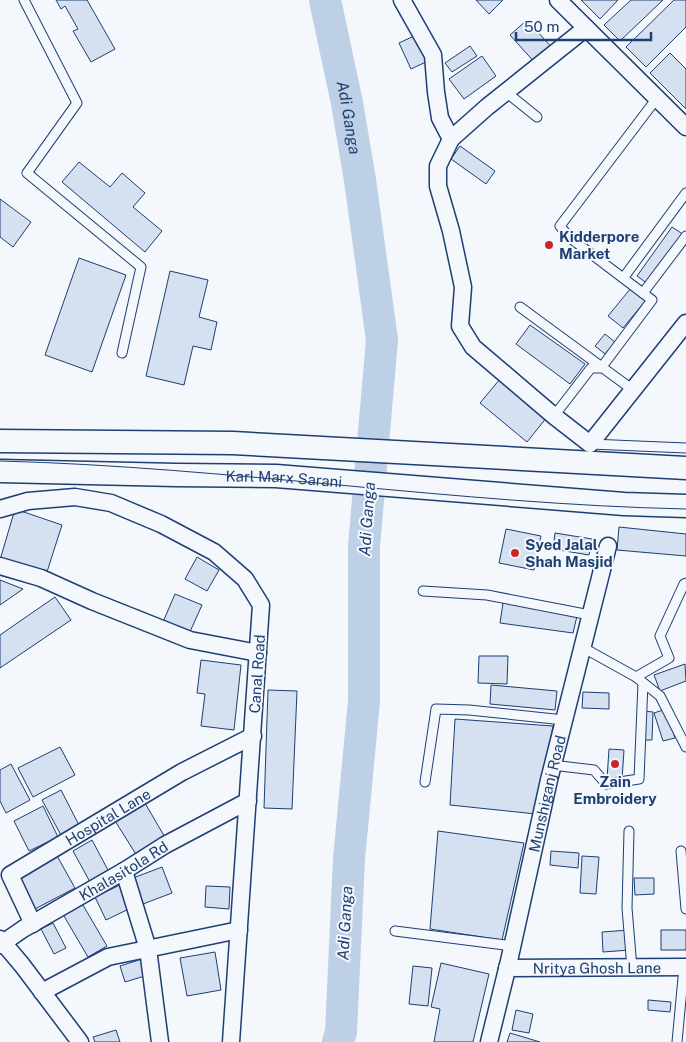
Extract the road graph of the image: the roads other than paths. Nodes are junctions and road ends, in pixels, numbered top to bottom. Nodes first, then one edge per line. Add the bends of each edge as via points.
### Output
1 (24, 0) edge
2 (402, 0) edge
3 (558, 0) edge
4 (586, 28) junction
5 (506, 92) junction
6 (657, 98) junction
7 (537, 116) dead end
8 (686, 127) edge
9 (451, 139) junction
10 (686, 193) edge
11 (686, 236) edge
12 (624, 277) junction
13 (643, 293) junction
14 (520, 307) dead end
15 (686, 323) edge
16 (122, 353) dead end
17 (601, 368) junction
18 (633, 390) junction
19 (554, 416) junction
20 (0, 441) edge
21 (233, 443) junction
22 (590, 444) junction
23 (686, 448) edge
24 (686, 468) edge
25 (0, 471) edge
26 (276, 476) junction
27 (686, 506) edge
28 (0, 509) edge
29 (608, 546) dead end
30 (0, 566) edge
31 (686, 583) edge
32 (423, 591) dead end
33 (590, 615) junction
34 (582, 647) junction
35 (258, 653) junction
36 (640, 680) junction
37 (564, 720) junction
38 (253, 736) junction
39 (686, 747) edge
40 (552, 765) junction
41 (425, 782) dead end
42 (248, 801) junction
43 (629, 831) dead end
44 (681, 851) dead end
45 (124, 871) junction
46 (686, 909) edge
47 (33, 924) junction
48 (239, 930) junction
49 (395, 931) dead end
50 (1, 942) edge
51 (513, 946) junction
52 (148, 949) junction
53 (685, 967) edge
54 (507, 968) junction
55 (632, 968) junction
56 (42, 992) junction
57 (80, 1042) edge
58 (160, 1042) edge
59 (232, 1042) edge
60 (489, 1042) edge
61 (677, 1042) edge

1 - 16 lane via 77,103 28,173 140,267
2 - 9 street via 433,55 440,118
3 - 4 street
4 - 5 street
4 - 6 street
5 - 7 lane
5 - 9 street
6 - 8 street
6 - 12 lane via 560,226 568,237
9 - 19 street via 438,166 438,186 463,287 460,326 473,348
10 - 12 lane
11 - 13 lane
12 - 13 lane
13 - 17 lane via 652,300
14 - 17 lane
15 - 18 street
17 - 18 lane
17 - 19 lane via 591,368
18 - 22 street
19 - 22 street
20 - 21 main road
21 - 24 main road
21 - 26 main road
22 - 23 lane
25 - 26 main road, Karl Marx Sarani
26 - 27 main road, Karl Marx Sarani via 624,504
28 - 35 street, Canal Road via 28,501 75,497 112,503 214,552 245,578 261,605
29 - 33 street, Munshiganj Road
30 - 35 street via 41,578 190,640
31 - 36 lane via 660,636 669,658
32 - 33 lane via 487,596
33 - 34 street, Munshiganj Road
34 - 36 lane
34 - 37 street, Munshiganj Road
35 - 38 street, Canal Road
36 - 39 lane via 660,696
36 - 40 lane via 639,779 606,784 594,770
37 - 40 street, Munshiganj Road
37 - 41 lane via 469,710 436,710
38 - 42 street, Canal Road
38 - 47 street, Hospital Lane via 182,772 10,875
40 - 51 street, Munshiganj Road
42 - 45 street, Khalasitola Rd
42 - 48 street, Canal Road
43 - 55 lane via 627,908
44 - 46 lane
45 - 47 street, Khalasitola Rd
45 - 52 street
47 - 50 street, Khalasitola Rd
48 - 52 street
48 - 59 street, Canal Road
49 - 51 lane
50 - 56 street
51 - 54 street, Munshiganj Road
52 - 56 street via 108,957
52 - 58 street
53 - 55 street, Nritya Ghosh Lane
53 - 61 lane
54 - 55 street, Nritya Ghosh Lane
54 - 60 street, Munshiganj Road
56 - 57 street

